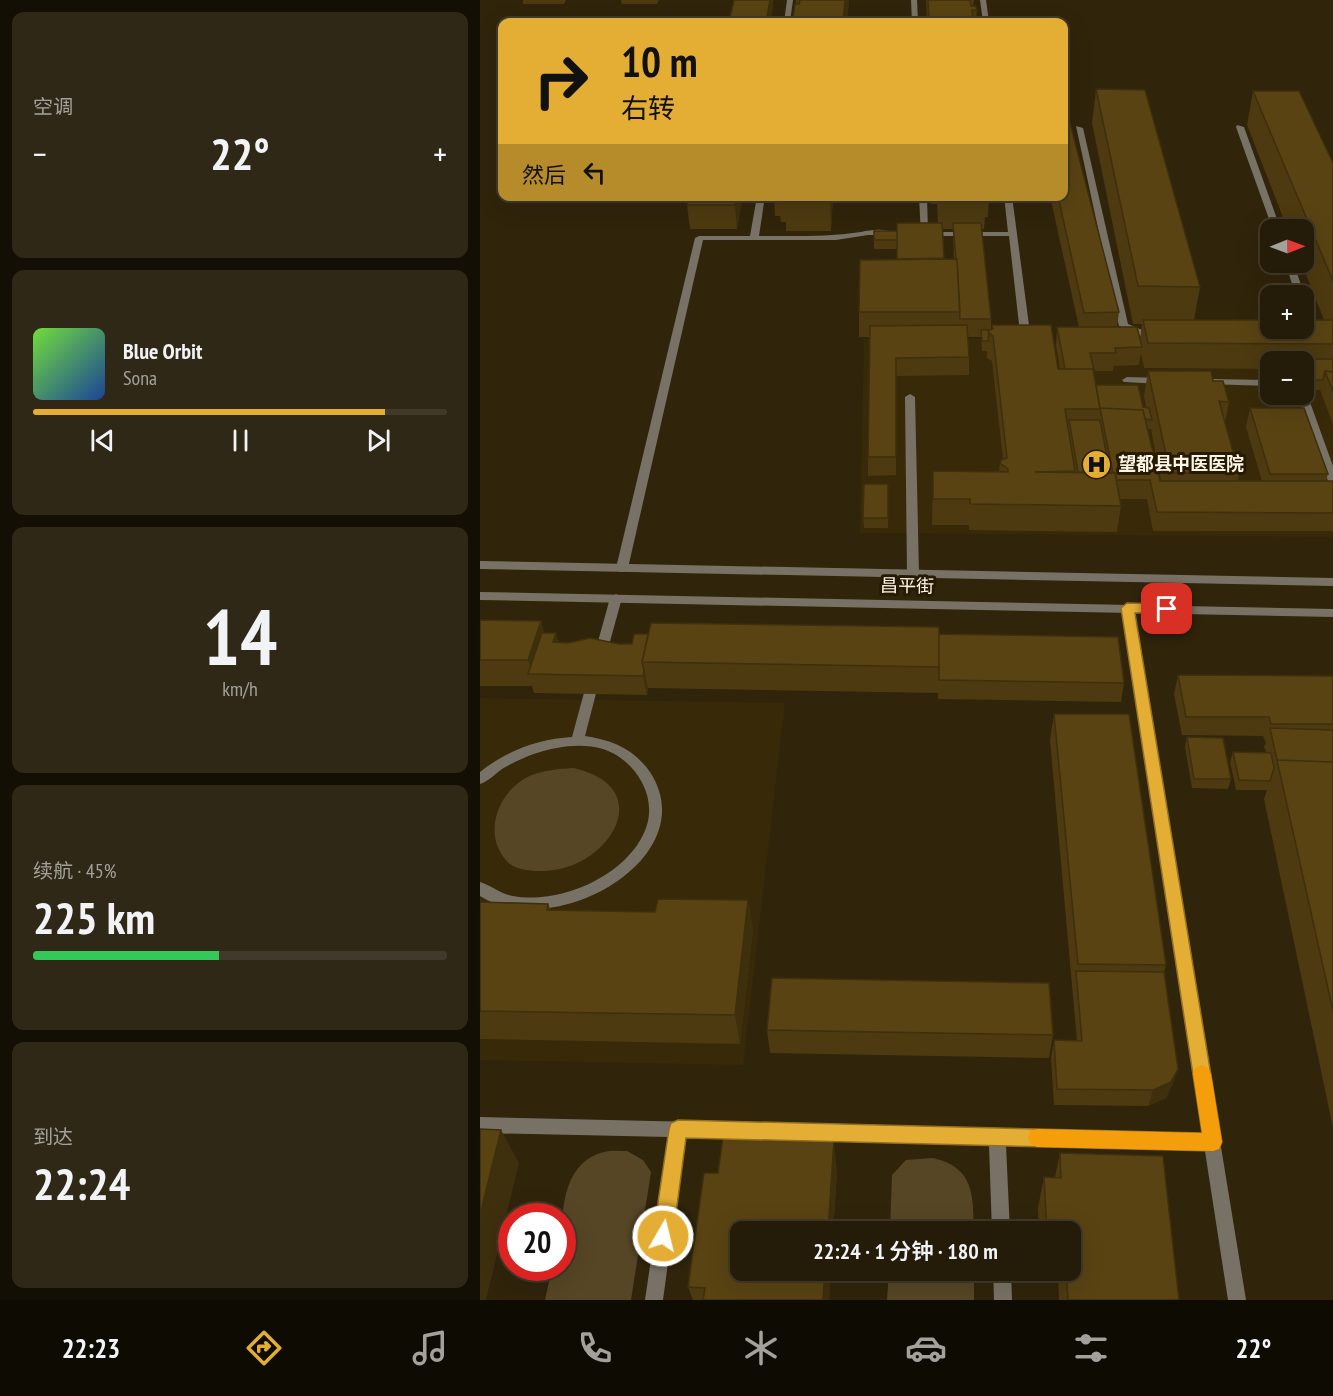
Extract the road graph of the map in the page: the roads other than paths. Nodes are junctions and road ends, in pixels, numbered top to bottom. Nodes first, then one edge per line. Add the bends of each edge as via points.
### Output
1 (790, 0) edge
2 (914, 0) edge
3 (983, 0) edge
4 (788, 18) edge
5 (915, 18) edge
6 (985, 18) edge
7 (1240, 127) dead end
8 (1079, 128) dead end
9 (760, 201) edge
10 (923, 201) edge
11 (1009, 201) edge
12 (1273, 219) edge
13 (902, 233) edge
14 (913, 234) edge
15 (924, 234) junction
16 (1013, 234) junction
17 (754, 238) junction
18 (1314, 322) edge
19 (1025, 333) edge
20 (1169, 335) edge
21 (1314, 337) edge
22 (1127, 380) dead end
23 (1175, 381) edge
24 (1198, 382) edge
25 (1260, 383) edge
26 (910, 397) dead end
27 (1306, 405) edge
28 (1333, 481) edge
29 (480, 565) edge
30 (621, 568) junction
31 (913, 573) junction
32 (1333, 582) edge
33 (480, 596) edge
34 (616, 598) junction
35 (1127, 608) junction
36 (1333, 613) edge
37 (577, 741) junction
38 (480, 778) edge
39 (480, 888) edge
40 (480, 1125) edge
41 (678, 1129) junction
42 (997, 1137) junction
43 (1213, 1142) junction
44 (1001, 1221) edge
45 (1002, 1281) edge
46 (654, 1300) edge
47 (1003, 1300) edge
48 (1237, 1300) edge

1 - 4 street
2 - 5 street
3 - 6 street
7 - 12 street
8 - 20 street via 1124,326 1146,335
9 - 17 street
10 - 15 street
11 - 16 street
13 - 17 street
14 - 15 street
15 - 16 street
16 - 19 street
17 - 30 street via 699,238
18 - 21 street via 1321,337
22 - 23 street
24 - 25 street
26 - 31 street
27 - 28 street
29 - 30 street, 昌平街
30 - 31 street, 昌平街
31 - 32 street, 昌平街
33 - 34 street, 昌平街
34 - 35 street, 昌平街
34 - 37 street
35 - 36 street, 昌平街
35 - 43 street
37 - 38 street via 551,742 526,750 502,761
37 - 39 street via 620,751 637,763 648,778 655,796 655,816 650,836 637,857 617,876 564,901 508,901
40 - 41 street
41 - 42 street
41 - 46 street
42 - 43 street
42 - 44 street
43 - 48 street
45 - 47 street

